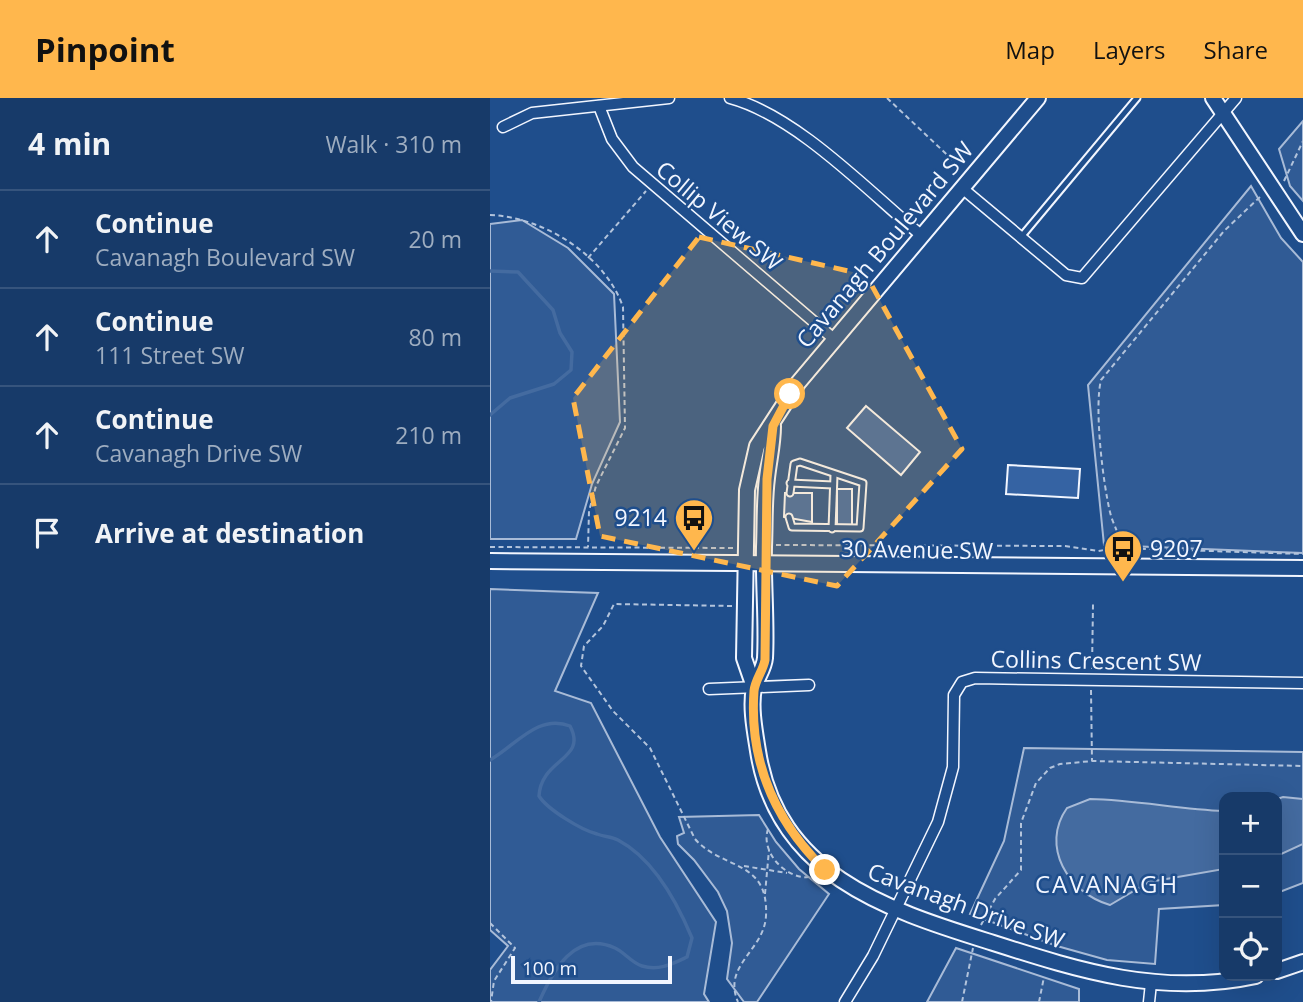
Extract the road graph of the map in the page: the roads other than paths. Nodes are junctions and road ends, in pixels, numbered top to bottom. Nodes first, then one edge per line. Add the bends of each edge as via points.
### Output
1 (669, 98) edge
2 (730, 98) edge
3 (1038, 98) edge
4 (1136, 98) edge
5 (1213, 98) edge
6 (1236, 98) edge
7 (599, 106) junction
8 (1223, 113) junction
9 (503, 127) dead end
10 (962, 188) junction
11 (1303, 234) edge
12 (922, 236) junction
13 (1021, 237) junction
14 (834, 340) junction
15 (773, 426) junction
16 (834, 475) junction
17 (869, 475) dead end
18 (790, 483) junction
19 (863, 483) junction
20 (833, 485) junction
21 (790, 493) dead end
22 (852, 499) dead end
23 (862, 499) junction
24 (852, 514) dead end
25 (861, 514) junction
26 (789, 517) dead end
27 (832, 529) junction
28 (490, 561) edge
29 (746, 566) junction
30 (764, 566) junction
31 (1303, 568) edge
32 (1303, 577) edge
33 (1303, 684) edge
34 (808, 685) dead end
35 (754, 687) junction
36 (709, 689) dead end
37 (896, 909) junction
38 (1303, 962) edge
39 (1282, 969) edge
40 (1220, 981) edge
41 (1150, 983) junction
42 (845, 1002) edge
43 (1149, 1002) edge

1 - 7 street
2 - 12 street via 759,108 795,130
3 - 10 street, Cavanagh Boulevard SW
4 - 13 lane
5 - 8 street
6 - 8 street
7 - 9 street via 533,113
7 - 14 street, Collip View SW via 622,155 652,185
8 - 11 street
8 - 13 street via 1082,278 1066,275
10 - 12 street, Cavanagh Boulevard SW
10 - 13 street
12 - 14 street, Cavanagh Boulevard SW
14 - 15 street, Cavanagh Boulevard SW via 790,394
15 - 29 street, Cavanagh Boulevard SW via 757,446 749,474
15 - 30 street, Cavanagh Drive SW
16 - 18 lane via 800,462 794,464
16 - 19 lane
16 - 20 lane
17 - 19 lane
18 - 20 lane
18 - 21 lane
19 - 23 lane
20 - 27 lane
22 - 23 lane
23 - 25 lane
24 - 25 lane
25 - 27 lane via 860,528
26 - 27 lane via 792,527
28 - 29 street, 30 Avenue SW
29 - 30 street, 30 Avenue SW
29 - 35 street, Cavanagh Drive SW via 744,658
30 - 31 street, 30 Avenue SW
30 - 32 street, 30 Avenue SW
30 - 35 street, Cavanagh Drive SW via 765,660
33 - 37 street, Collins Crescent SW via 975,678 962,682 954,695 954,755 947,795 939,822
34 - 35 street
35 - 36 street
35 - 37 street, Cavanagh Drive SW via 763,777 782,819 825,870 863,895
37 - 41 street, Cavanagh Drive SW via 1076,970
37 - 42 street
38 - 39 street
40 - 41 street, Cavanagh Drive SW
41 - 43 street

